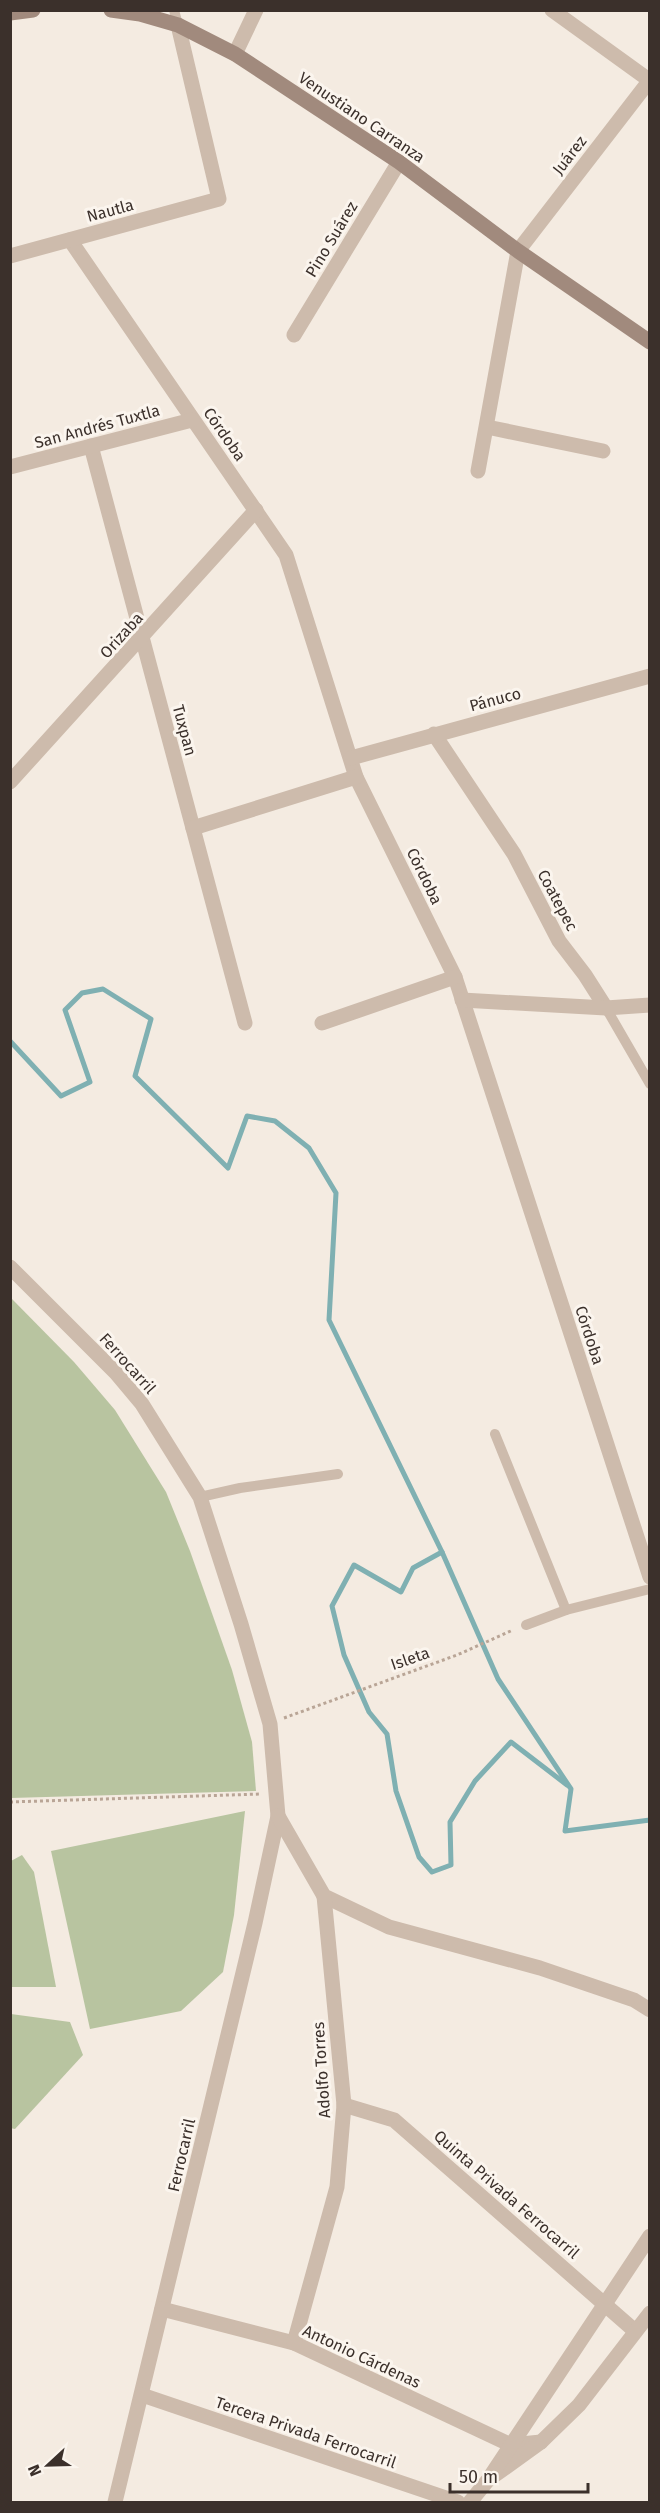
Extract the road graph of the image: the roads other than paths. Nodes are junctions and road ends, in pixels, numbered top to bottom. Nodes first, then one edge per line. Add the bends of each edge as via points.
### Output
1 (33, 10) edge
2 (111, 10) edge
3 (256, 10) edge
4 (552, 10) edge
5 (10, 13) edge
6 (176, 18) edge
7 (235, 54) junction
8 (649, 80) edge
9 (399, 162) junction
10 (70, 240) junction
11 (518, 251) junction
12 (10, 256) edge
13 (294, 335) dead end
14 (650, 342) edge
15 (192, 420) junction
16 (486, 428) junction
17 (91, 446) junction
18 (603, 451) dead end
19 (10, 467) edge
20 (478, 471) dead end
21 (256, 510) junction
22 (142, 639) junction
23 (650, 676) edge
24 (434, 734) junction
25 (351, 758) junction
26 (356, 777) junction
27 (10, 782) edge
28 (193, 828) junction
29 (455, 977) junction
30 (462, 1000) junction
31 (650, 1005) edge
32 (606, 1008) junction
33 (245, 1023) dead end
34 (322, 1023) dead end
35 (650, 1084) edge
36 (10, 1267) edge
37 (495, 1434) dead end
38 (338, 1474) dead end
39 (200, 1497) junction
40 (650, 1576) edge
41 (650, 1589) edge
42 (566, 1610) junction
43 (526, 1625) road end
44 (278, 1816) junction
45 (324, 1896) junction
46 (650, 2010) edge
47 (344, 2105) junction
48 (650, 2236) edge
49 (605, 2302) junction
50 (162, 2309) junction
51 (650, 2313) edge
52 (635, 2331) junction
53 (294, 2343) junction
54 (142, 2395) junction
55 (541, 2442) junction
56 (511, 2445) junction
57 (488, 2480) junction
58 (115, 2502) edge
59 (458, 2502) edge
60 (470, 2502) edge

1 - 5 main road
2 - 6 main road, Venustiano Carranza
3 - 7 street
4 - 8 street
6 - 7 main road, Venustiano Carranza
6 - 10 street, Nautla via 219,199
7 - 9 main road, Venustiano Carranza
8 - 11 street, Juárez
9 - 11 main road, Venustiano Carranza
9 - 13 street, Pino Suárez
10 - 12 street, Nautla
10 - 15 street, Córdoba
11 - 14 main road, Venustiano Carranza
11 - 16 street
15 - 17 street, San Andrés Tuxtla
15 - 21 street, Córdoba
16 - 18 street
16 - 20 street
17 - 19 street, San Andrés Tuxtla
17 - 22 street, Tuxpan
21 - 22 street, Orizaba
21 - 25 street, Córdoba via 286,555
22 - 27 street, Orizaba
22 - 28 street, Tuxpan
23 - 24 street, Pánuco
24 - 25 street, Pánuco
24 - 32 street, Coatepec via 514,854 559,941
25 - 26 street, Córdoba
26 - 28 street
26 - 29 street, Córdoba
28 - 33 street, Tuxpan
29 - 30 street, Córdoba
29 - 34 street
30 - 32 street
30 - 40 street, Córdoba
31 - 32 street
32 - 35 lane, Coatepec
36 - 39 street, Ferrocarril via 142,1404
37 - 42 lane
38 - 39 lane
39 - 44 street, Ferrocarril via 270,1724
41 - 42 lane
42 - 43 lane
44 - 45 street, Ferrocarril
44 - 50 street, Ferrocarril
45 - 46 street via 389,1927 540,1968 634,2000
45 - 47 street, Adolfo Torres
47 - 49 street, Quinta Privada Ferrocarril via 394,2120
47 - 53 street, Adolfo Torres via 337,2187
48 - 49 street
49 - 52 street, Quinta Privada Ferrocarril
49 - 56 street
50 - 53 street, Antonio Cárdenas
50 - 54 street, Ferrocarril
51 - 52 street
52 - 55 street via 579,2405
53 - 56 street, Antonio Cárdenas
54 - 58 street, Ferrocarril
54 - 59 street, Tercera Privada Ferrocarril
55 - 56 street
55 - 57 street
56 - 57 street
57 - 60 street

